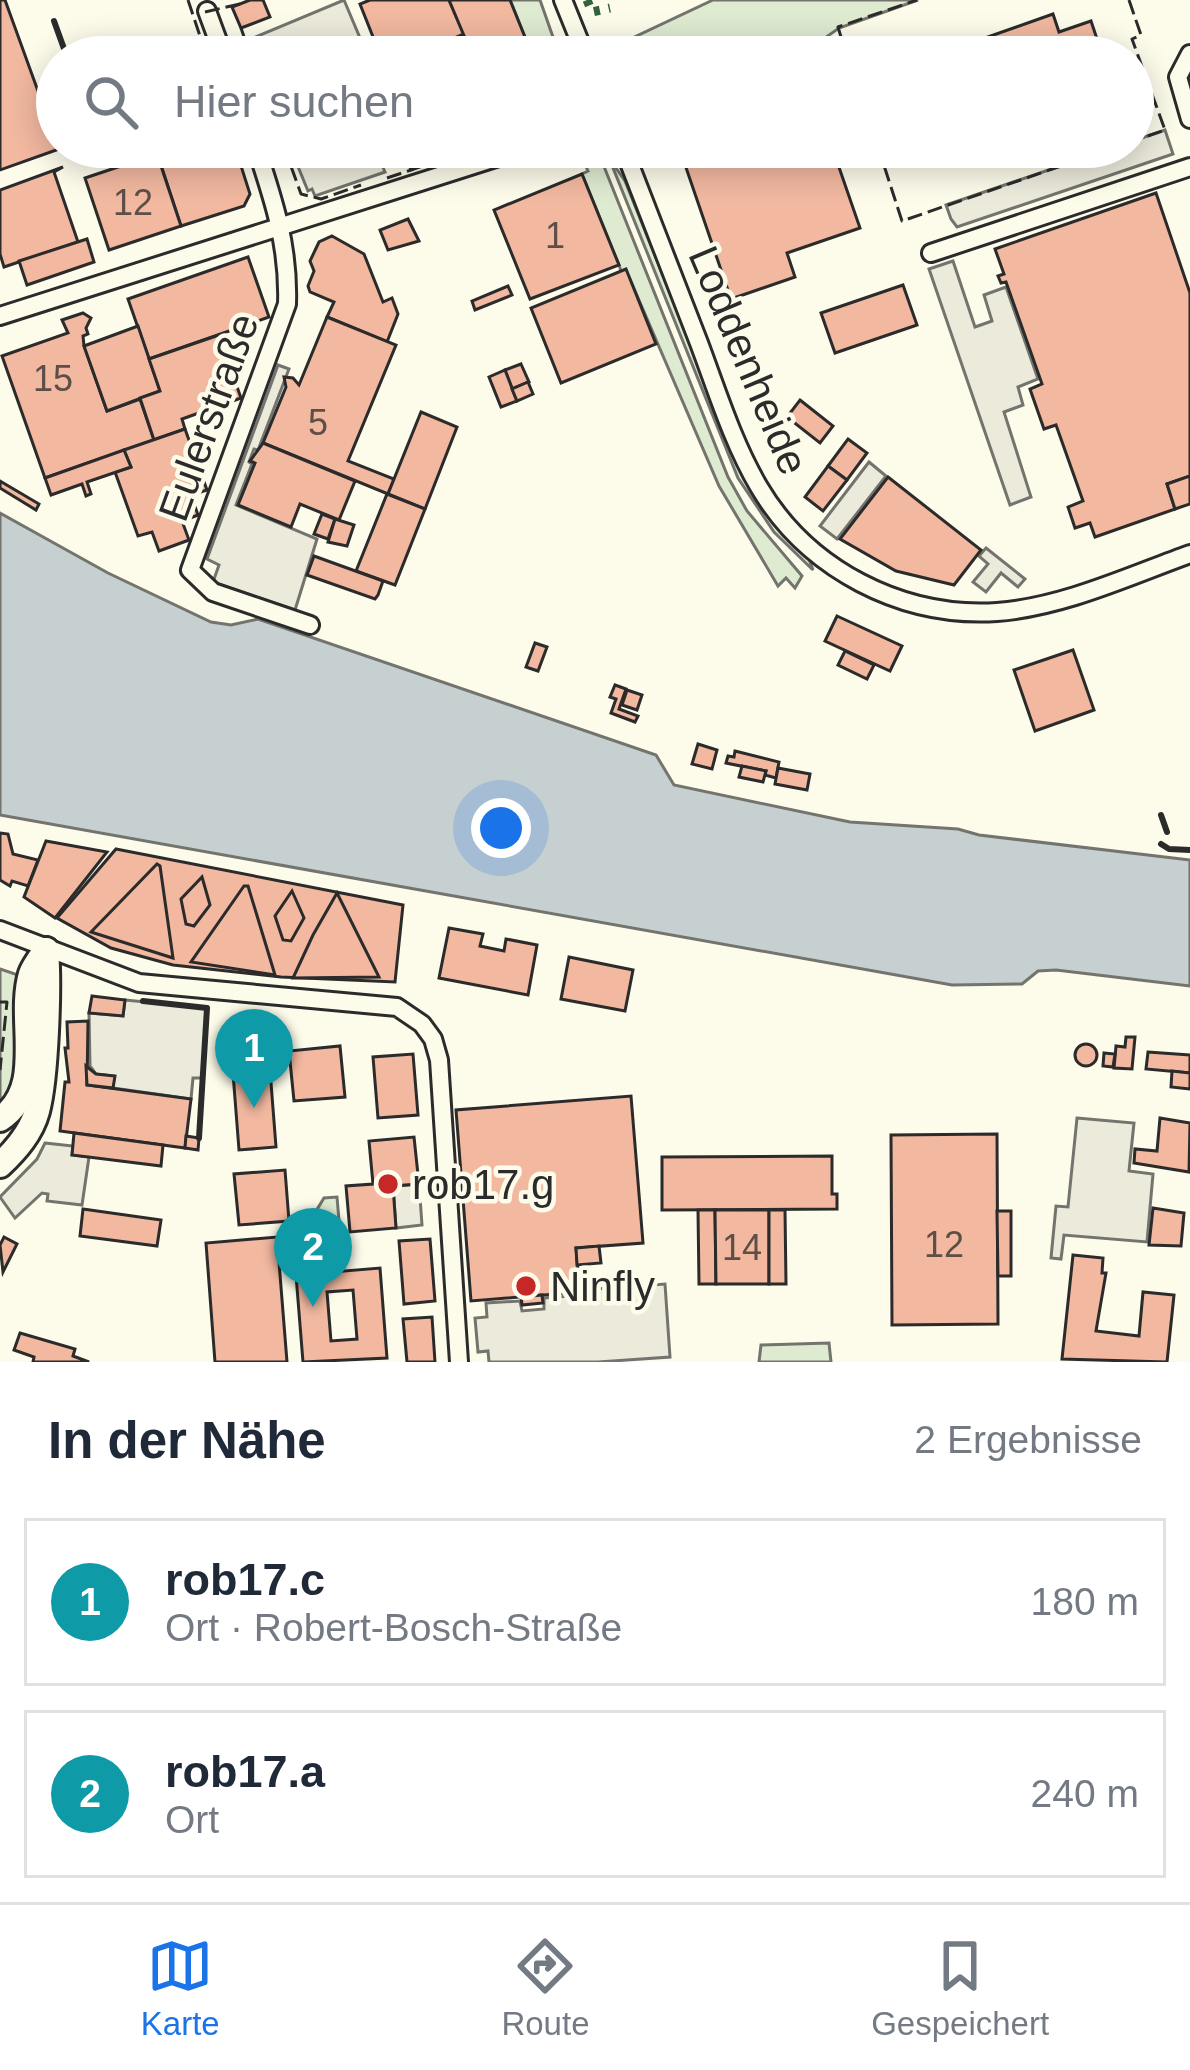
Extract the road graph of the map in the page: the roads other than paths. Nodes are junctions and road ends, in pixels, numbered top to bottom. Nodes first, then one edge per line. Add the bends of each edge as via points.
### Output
1 (563, 0) edge
2 (207, 11) dead end
3 (216, 36) edge
4 (578, 36) edge
5 (1190, 54) edge
6 (1190, 119) edge
7 (1190, 166) edge
8 (263, 168) edge
9 (464, 168) edge
10 (631, 168) edge
11 (282, 226) junction
12 (931, 253) dead end
13 (0, 316) edge
14 (1190, 554) edge
15 (310, 625) dead end
16 (0, 930) edge
17 (46, 950) junction
18 (0, 1119) edge
19 (0, 1165) edge
20 (459, 1362) edge

1 - 4 street
2 - 3 street
5 - 6 street via 1178,77
7 - 12 street
8 - 11 street, Eulerstraße
9 - 11 street, Eulerstraße
10 - 14 street, Loddenheide via 756,483 834,568 927,608 998,612
11 - 13 street, Eulerstraße
11 - 15 street, Eulerstraße via 287,304 190,570 212,592
16 - 17 street
17 - 18 highway via 30,981 25,1084
17 - 19 highway via 37,1113
17 - 20 street via 139,983 388,1005 422,1024 439,1060

